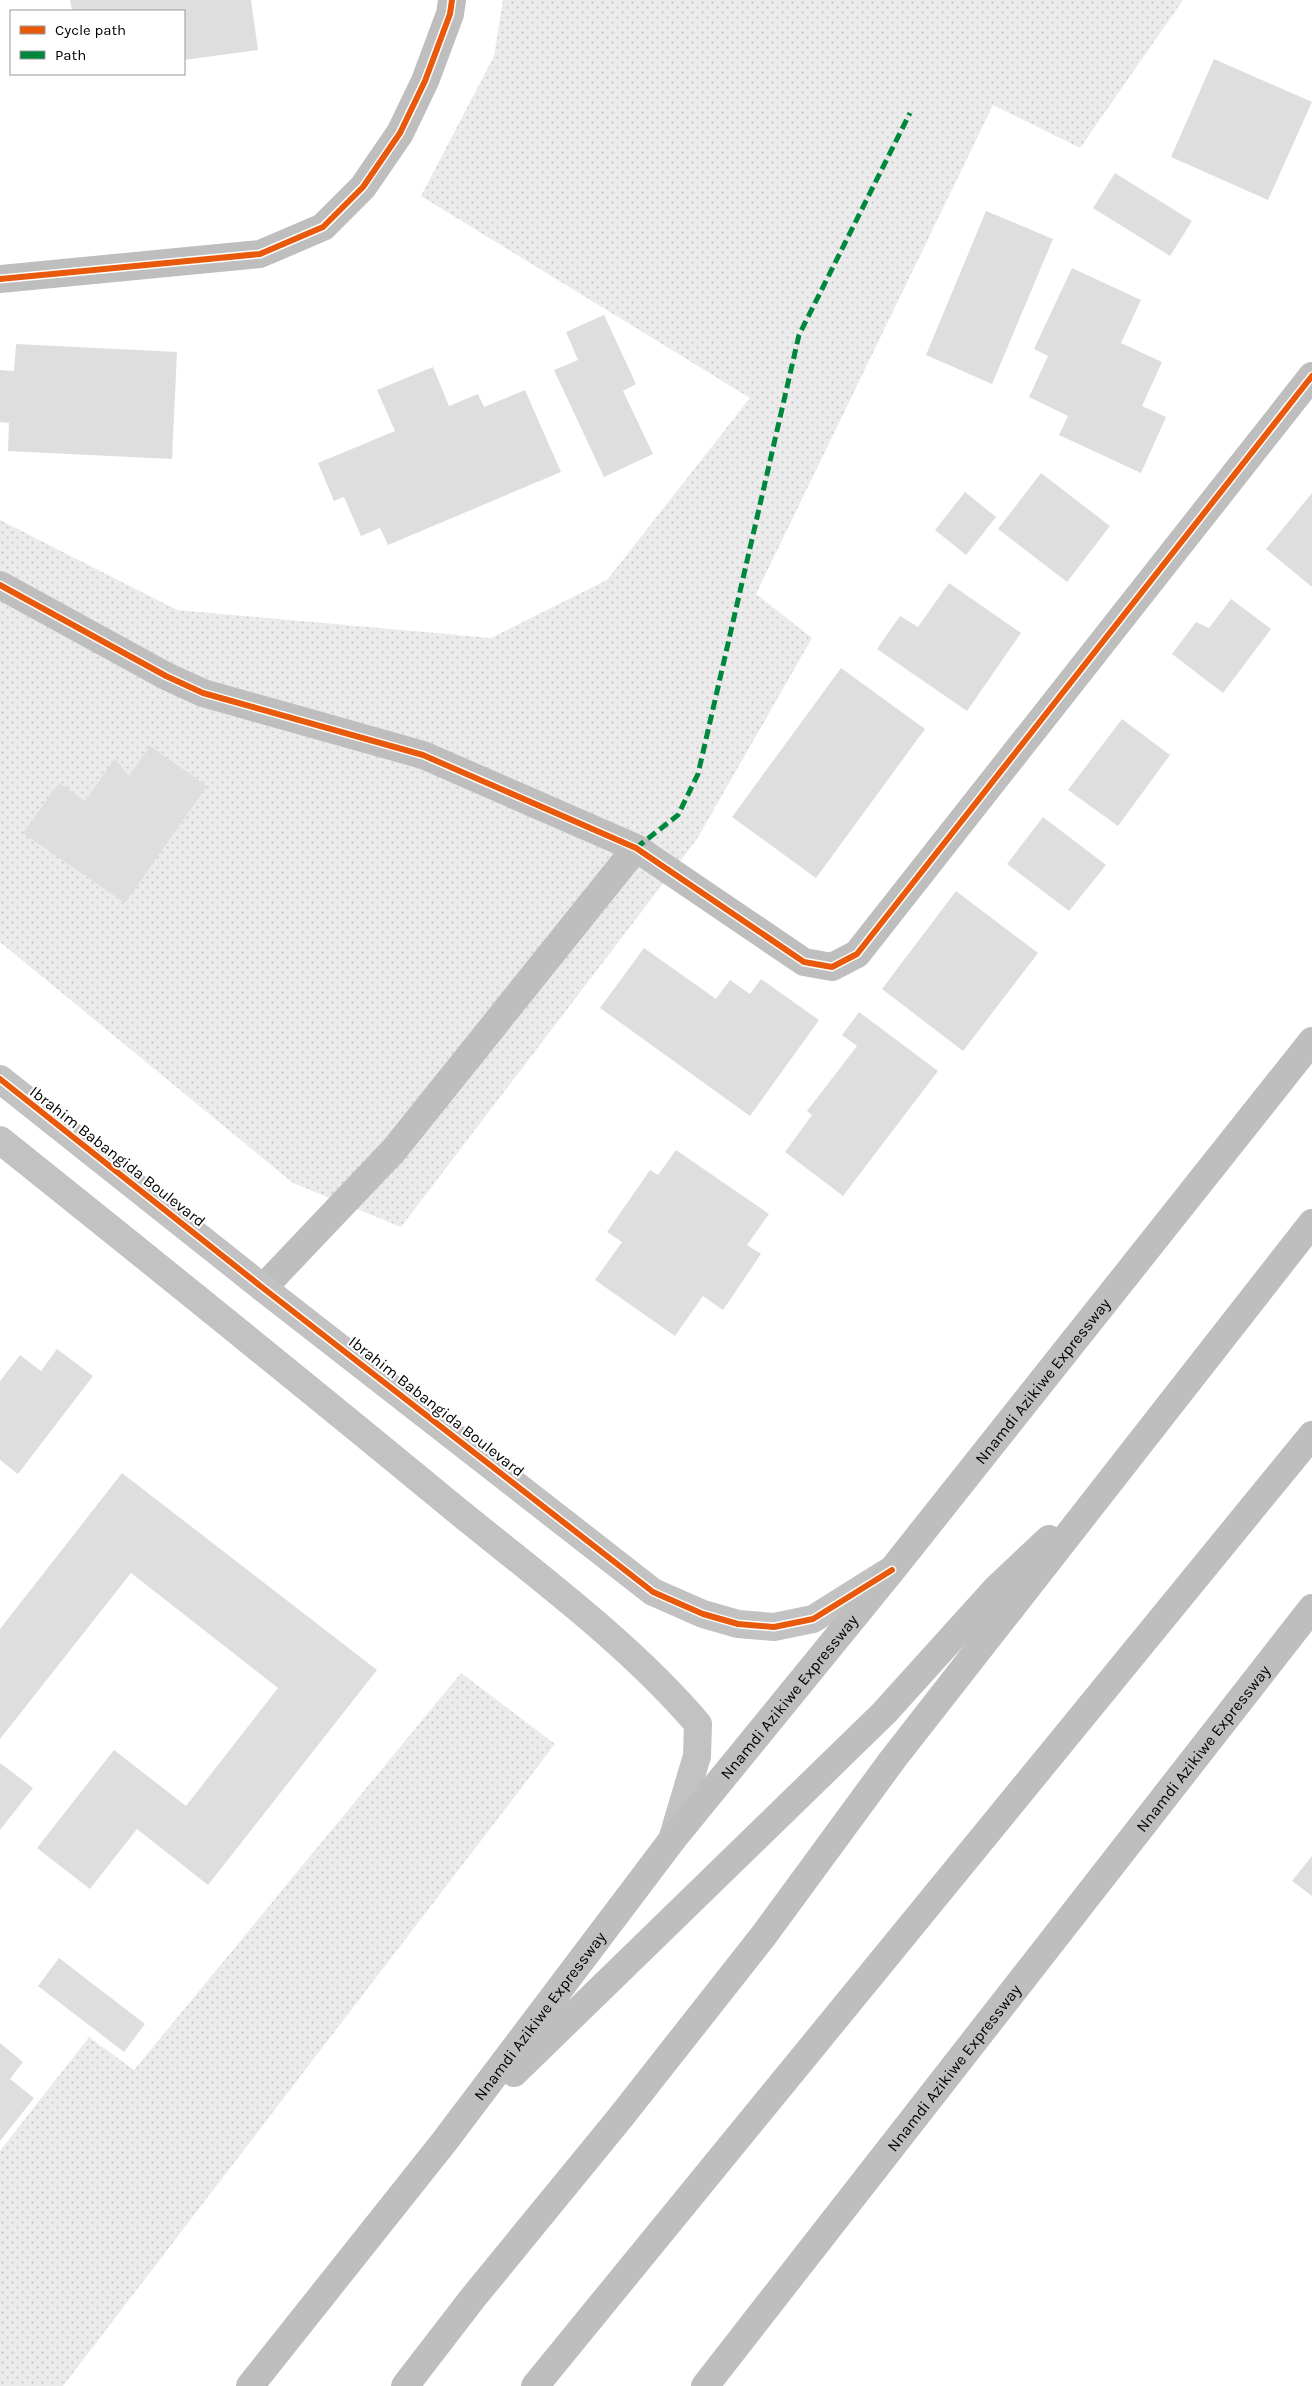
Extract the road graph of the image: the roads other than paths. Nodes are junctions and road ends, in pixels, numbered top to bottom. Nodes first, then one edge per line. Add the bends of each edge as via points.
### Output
1 (452, 0) edge
2 (0, 279) edge
3 (1312, 376) edge
4 (0, 585) edge
5 (636, 848) junction
6 (1312, 1041) edge
7 (0, 1080) edge
8 (0, 1140) edge
9 (1312, 1223) edge
10 (263, 1288) junction
11 (1312, 1435) edge
12 (1114, 1478) junction
13 (892, 1570) junction
14 (1312, 1608) edge
15 (672, 1840) junction
16 (444, 2142) junction
17 (272, 2358) junction
18 (250, 2386) edge
19 (255, 2386) edge
20 (406, 2386) edge
21 (535, 2386) edge
22 (705, 2386) edge

1 - 2 main road via 450,14 425,81 400,133 363,187 323,227 260,254
3 - 5 main road via 858,954 832,967 804,962
4 - 5 main road via 166,676 203,692 423,755
5 - 10 main road via 394,1150
6 - 13 main road, Nnamdi Azikiwe Expressway
7 - 10 street, Ibrahim Babangida Boulevard
8 - 15 street via 606,1633 676,1698 698,1724 697,1756
9 - 12 main road
10 - 13 street, Ibrahim Babangida Boulevard via 643,1584 703,1614 738,1624 774,1627 813,1619
11 - 21 main road
12 - 16 main road via 997,1588 884,1713
12 - 20 main road via 893,1759 758,1942
13 - 15 main road, Nnamdi Azikiwe Expressway
14 - 22 main road, Nnamdi Azikiwe Expressway
15 - 16 main road, Nnamdi Azikiwe Expressway
16 - 17 main road, Nnamdi Azikiwe Expressway
17 - 18 main road
17 - 19 main road

